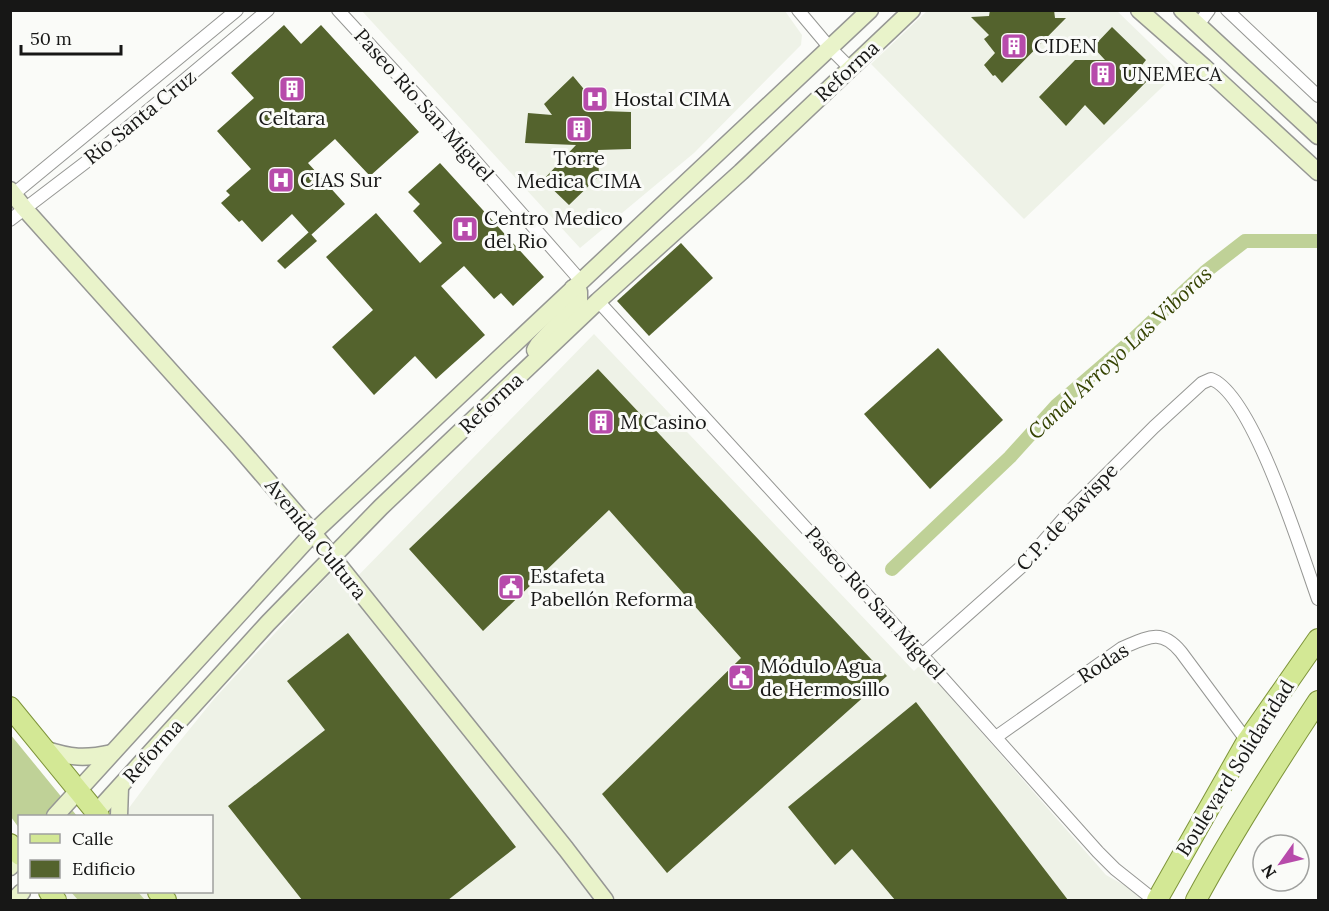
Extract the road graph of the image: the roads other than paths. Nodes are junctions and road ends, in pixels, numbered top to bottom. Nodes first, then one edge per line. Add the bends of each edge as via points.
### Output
1 (237, 10) edge
2 (268, 10) edge
3 (338, 10) edge
4 (798, 10) edge
5 (870, 10) edge
6 (912, 10) edge
7 (1139, 10) edge
8 (1182, 10) edge
9 (1209, 10) edge
10 (1227, 10) edge
11 (1198, 25) junction
12 (830, 48) junction
13 (850, 68) junction
14 (1254, 78) junction
15 (1318, 96) edge
16 (1238, 98) junction
17 (1318, 136) edge
18 (1318, 172) edge
19 (12, 194) edge
20 (24, 208) junction
21 (652, 217) junction
22 (10, 220) edge
23 (576, 284) junction
24 (604, 296) junction
25 (533, 363) junction
26 (313, 532) junction
27 (332, 556) junction
28 (1318, 599) edge
29 (1318, 639) edge
30 (922, 654) junction
31 (1318, 701) edge
32 (10, 707) edge
33 (996, 737) junction
34 (1248, 741) junction
35 (45, 749) junction
36 (113, 752) junction
37 (120, 787) junction
38 (73, 795) junction
39 (56, 815) edge
40 (96, 815) edge
41 (119, 815) edge
42 (605, 900) edge
43 (1155, 900) edge
44 (1196, 900) edge

1 - 19 street, Rio Santa Cruz
2 - 20 street, Rio Santa Cruz via 90,159
3 - 23 street, Paseo Rio San Miguel via 442,123
4 - 12 street
5 - 12 main road, Reforma
6 - 13 main road, Reforma
7 - 16 main road
8 - 11 main road
9 - 11 street
10 - 15 street
11 - 14 main road
12 - 13 street
12 - 21 main road, Reforma
13 - 24 main road, Reforma
14 - 16 main road
14 - 17 main road
16 - 18 main road
19 - 20 main road, Avenida Cultura
20 - 22 street, Rio Santa Cruz
20 - 26 main road, Avenida Cultura
21 - 23 main road, Reforma
21 - 24 main road via 658,233
23 - 25 main road via 579,301 538,345
23 - 26 main road, Reforma
24 - 25 main road, Reforma
24 - 30 street, Paseo Rio San Miguel
25 - 27 main road, Reforma
26 - 27 main road, Avenida Cultura
26 - 36 main road, Reforma
27 - 37 main road, Reforma
27 - 42 main road, Avenida Cultura
28 - 30 street, C.P. de Bavispe via 1263,450 1246,416 1220,384 1211,379 1154,427 1020,568
29 - 34 main road, Boulevard Solidaridad
30 - 33 street, Paseo Rio San Miguel
31 - 44 main road, Boulevard Solidaridad
32 - 35 main road
33 - 34 street, Rodas via 1122,648 1164,637 1181,652
33 - 43 street, Paseo Rio San Miguel via 1098,852
34 - 43 main road, Boulevard Solidaridad
35 - 36 main road via 84,758
35 - 38 main road
36 - 38 main road, Reforma
37 - 40 main road, Reforma
37 - 41 main road
38 - 39 main road, Reforma
38 - 40 main road

